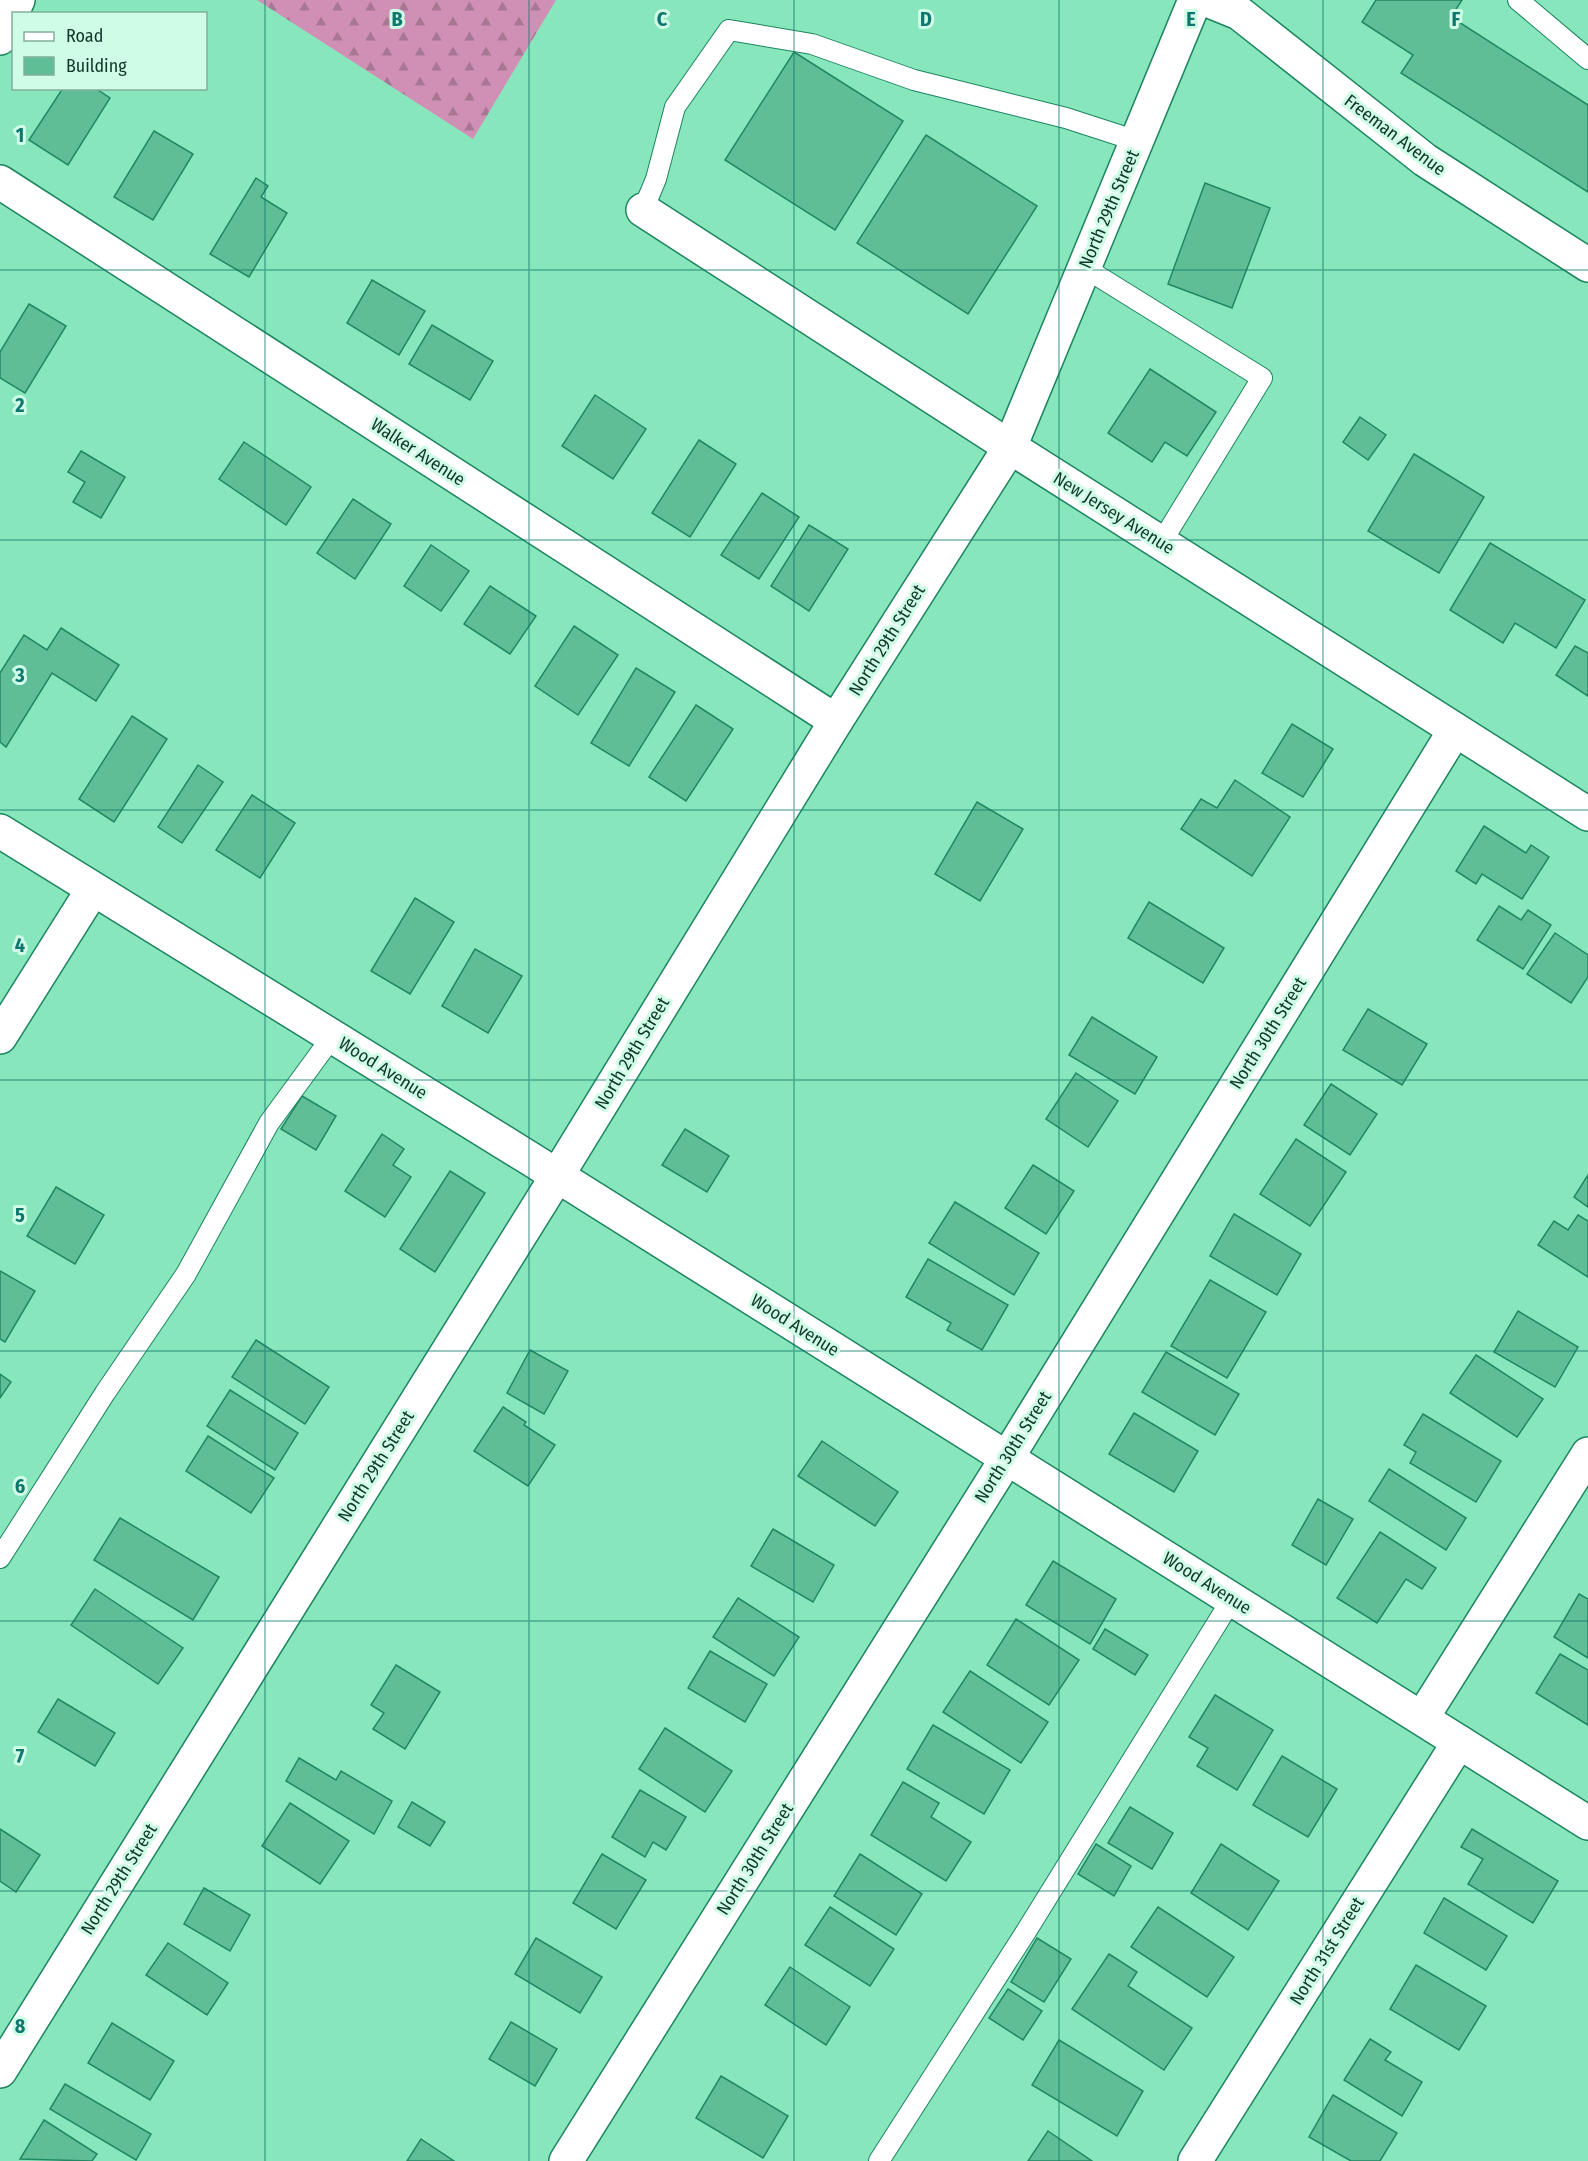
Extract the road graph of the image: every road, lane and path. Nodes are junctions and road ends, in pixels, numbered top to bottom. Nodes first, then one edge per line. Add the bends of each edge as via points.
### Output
1 (1195, 0) edge
2 (1207, 0) edge
3 (1518, 0) edge
4 (12, 13) edge
5 (0, 38) edge
6 (1588, 59) edge
7 (1137, 141) junction
8 (0, 182) edge
9 (643, 210) joint
10 (1588, 265) edge
11 (1085, 268) junction
12 (1010, 447) junction
13 (1161, 543) junction
14 (836, 721) junction
15 (1455, 730) junction
16 (1588, 814) edge
17 (0, 831) edge
18 (93, 889) junction
19 (0, 1037) edge
20 (332, 1037) junction
21 (557, 1176) junction
22 (1588, 1454) edge
23 (1007, 1458) junction
24 (0, 1558) edge
25 (1232, 1599) junction
26 (1422, 1718) junction
27 (1459, 1742) junction
28 (1588, 1823) edge
29 (0, 2071) edge
30 (566, 2161) edge
31 (879, 2161) edge
32 (1195, 2161) edge

1 - 7 street, North 29th Street
2 - 10 street, Freeman Avenue via 1239,13 1425,160
3 - 6 lane
4 - 5 street
7 - 9 lane via 1066,118 914,80 812,44 729,30 675,107 656,179
7 - 11 street, North 29th Street
8 - 14 street, Walker Avenue
9 - 12 street, New Jersey Avenue
11 - 12 street, North 29th Street
11 - 13 lane via 1262,378
12 - 13 street, New Jersey Avenue
12 - 14 street, North 29th Street
13 - 15 street, New Jersey Avenue
14 - 21 street, North 29th Street
15 - 16 street, New Jersey Avenue
15 - 23 street, North 30th Street
17 - 18 street, Wood Avenue
18 - 19 street
18 - 20 street, Wood Avenue
20 - 21 street, Wood Avenue
20 - 24 lane via 268,1123 186,1274
21 - 23 street, Wood Avenue
21 - 29 street, North 29th Street
22 - 26 street
23 - 25 street, Wood Avenue
23 - 30 street, North 30th Street
25 - 26 street, Wood Avenue
25 - 31 lane
26 - 27 street, Wood Avenue
27 - 28 street, Wood Avenue
27 - 32 street, North 31st Street

